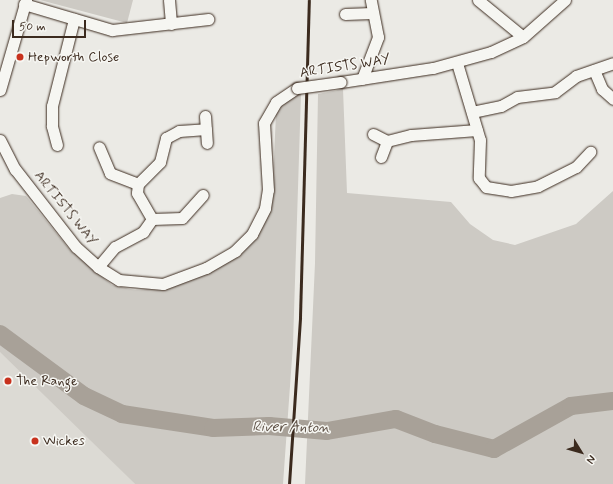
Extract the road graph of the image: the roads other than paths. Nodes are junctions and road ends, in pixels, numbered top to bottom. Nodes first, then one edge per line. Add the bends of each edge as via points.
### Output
1 (169, 0) edge
2 (371, 0) edge
3 (478, 0) edge
4 (565, 0) edge
5 (25, 2) edge
6 (372, 13) junction
7 (345, 14) dead end
8 (74, 19) junction
9 (208, 19) dead end
10 (172, 24) junction
11 (523, 37) junction
12 (457, 63) junction
13 (613, 63) edge
14 (594, 70) junction
15 (362, 79) junction
16 (0, 90) edge
17 (613, 99) edge
18 (472, 112) junction
19 (205, 116) dead end
20 (206, 129) junction
21 (477, 130) junction
22 (373, 134) dead end
23 (0, 140) edge
24 (386, 141) junction
25 (207, 144) dead end
26 (57, 145) dead end
27 (98, 147) dead end
28 (590, 152) dead end
29 (381, 157) dead end
30 (138, 184) junction
31 (202, 195) dead end
32 (152, 219) junction
33 (98, 267) junction

1 - 10 street
2 - 6 street
3 - 11 street
4 - 11 street, ARTISTS WAY
5 - 8 street
5 - 16 street
6 - 7 street
6 - 15 street via 378,26 378,37
8 - 10 street via 112,30
8 - 26 street via 52,106 52,126
9 - 10 street
11 - 12 street, ARTISTS WAY
12 - 15 street, ARTISTS WAY
12 - 18 street
13 - 14 street
14 - 17 street via 602,89
14 - 18 street via 576,76 555,92 517,97 501,106
15 - 33 street, ARTISTS WAY, bridge via 297,88 276,102 264,123 268,176 265,208 244,243 206,268 163,284 119,280
18 - 21 street
19 - 20 street
20 - 25 street
20 - 30 street via 179,131 166,138 160,162
21 - 24 street via 411,135
21 - 28 street via 482,150 479,178 486,187 499,190 511,191 550,182 576,167
22 - 24 street
23 - 33 street, ARTISTS WAY via 15,169 76,247
24 - 29 street
27 - 30 street via 110,173
30 - 32 street via 138,193
31 - 32 street via 182,218
32 - 33 street via 143,232 115,247

